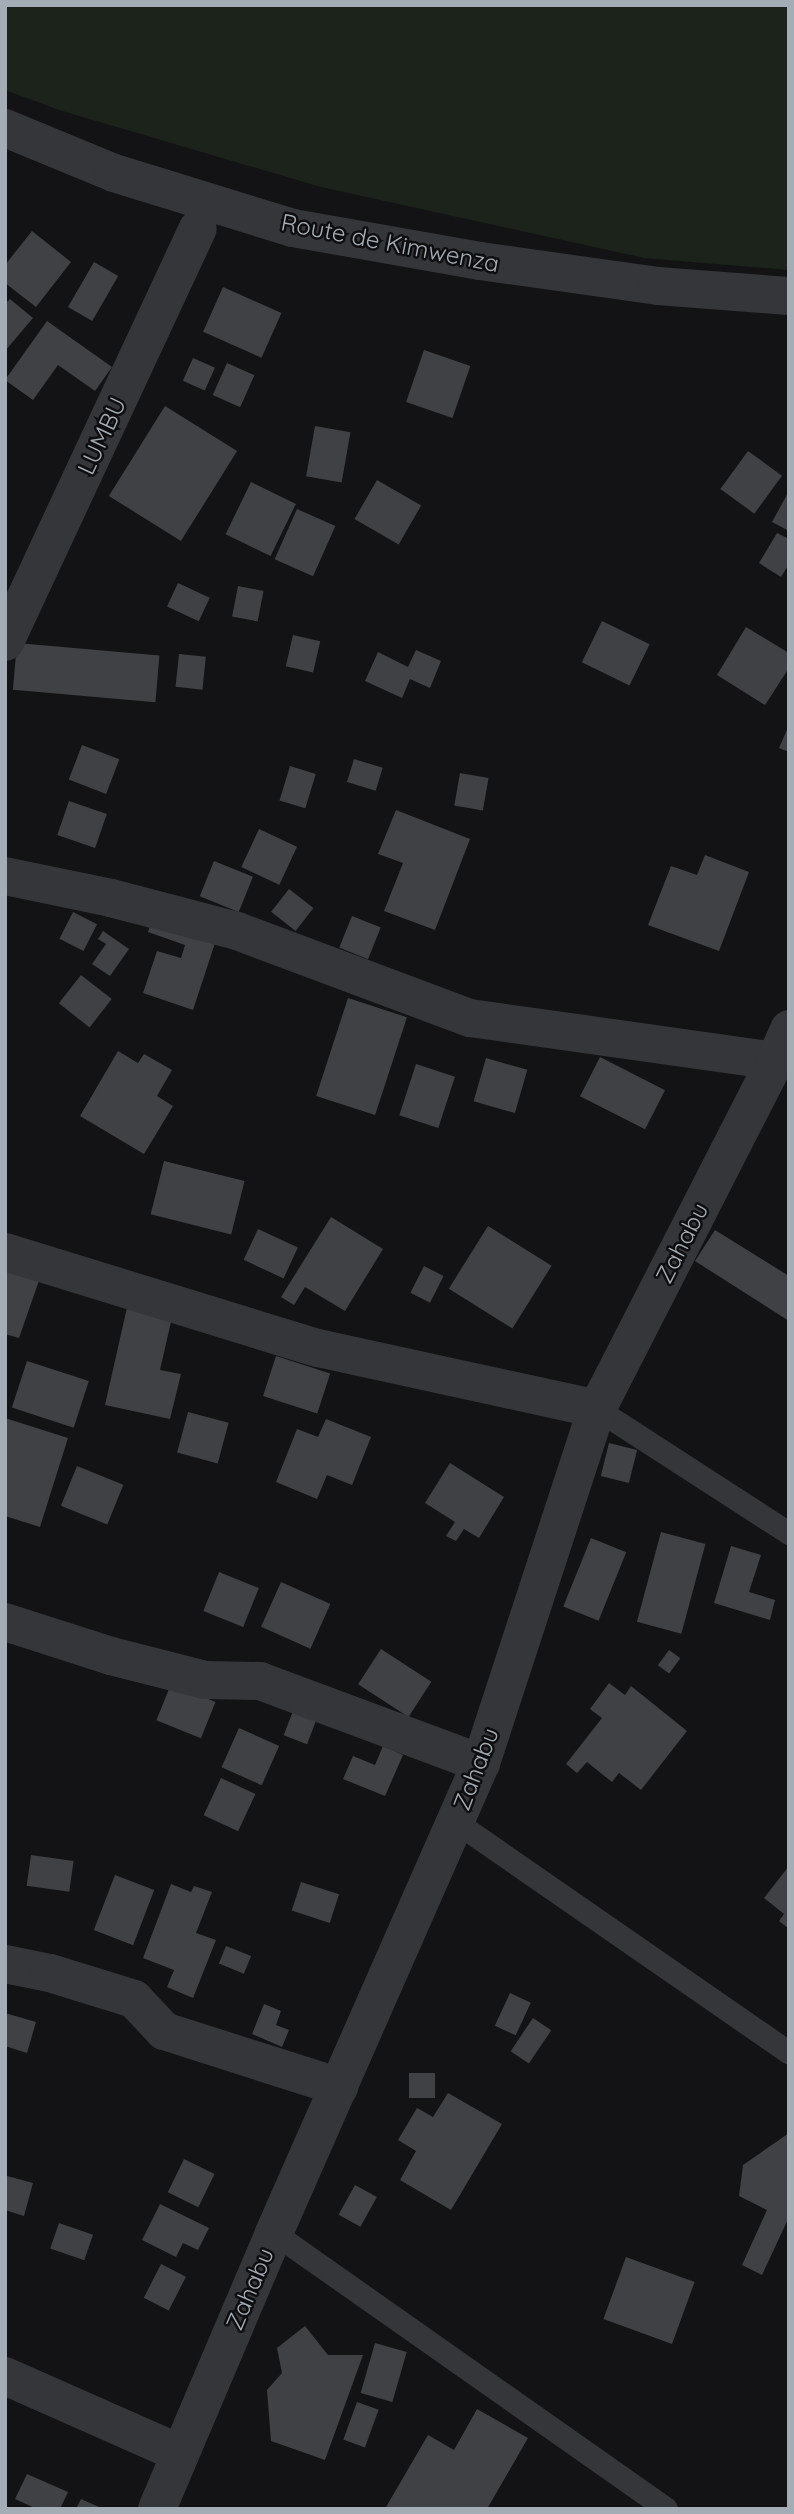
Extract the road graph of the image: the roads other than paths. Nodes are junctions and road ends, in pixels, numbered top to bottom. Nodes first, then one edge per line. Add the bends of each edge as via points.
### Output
1 (5, 128) edge
2 (198, 229) dead end
3 (789, 296) edge
4 (5, 642) edge
5 (5, 876) edge
6 (782, 1045) edge
7 (5, 1252) edge
8 (597, 1409) junction
9 (789, 1533) edge
10 (5, 1622) edge
11 (481, 1763) junction
12 (456, 1822) junction
13 (5, 1964) edge
14 (789, 2053) edge
15 (339, 2087) junction
16 (274, 2233) junction
17 (5, 2376) edge
18 (179, 2453) junction
19 (157, 2509) edge
20 (666, 2509) edge

1 - 3 street, Route de Kimwenza via 114,173 293,228 644,284
2 - 4 street, LUMBU
5 - 6 street via 237,931 470,1018
6 - 8 street, Zahabu
7 - 8 street via 318,1348
8 - 9 lane
8 - 11 street, Zahabu
10 - 11 street via 205,1680 260,1681
11 - 12 street, Zahabu
12 - 14 lane
12 - 15 street, Zahabu
13 - 15 street via 134,1999 164,2031
15 - 16 street, Zahabu
16 - 18 street, Zahabu
16 - 20 lane
17 - 18 street
18 - 19 street, Zahabu

